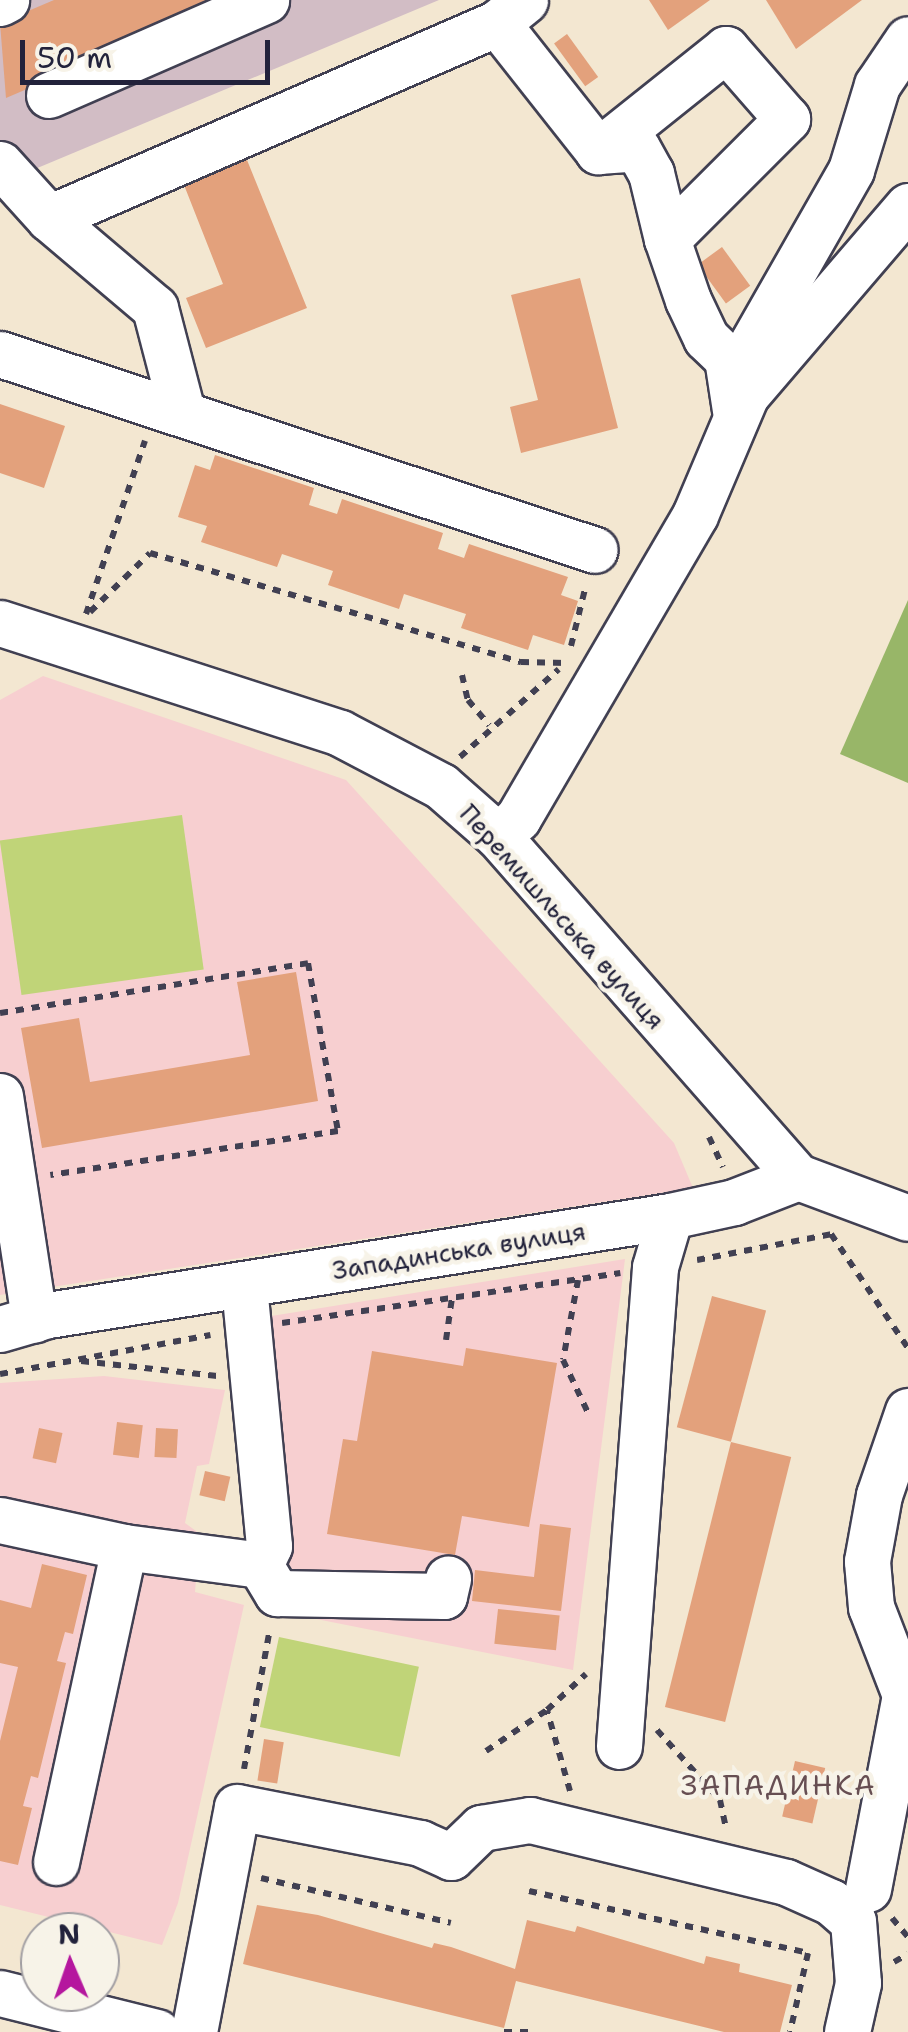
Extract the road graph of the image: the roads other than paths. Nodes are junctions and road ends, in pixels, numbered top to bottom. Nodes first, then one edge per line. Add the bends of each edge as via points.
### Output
1 (266, 0) edge
2 (511, 12) edge
3 (908, 39) edge
4 (49, 94) dead end
5 (598, 151) junction
6 (0, 164) edge
7 (908, 206) edge
8 (49, 218) junction
9 (667, 238) junction
10 (0, 354) edge
11 (170, 405) junction
12 (742, 408) junction
13 (595, 550) road end
14 (0, 623) edge
15 (498, 836) junction
16 (0, 1096) edge
17 (798, 1177) junction
18 (670, 1216) junction
19 (908, 1218) edge
20 (246, 1306) junction
21 (17, 1324) edge
22 (908, 1411) edge
23 (0, 1520) edge
24 (124, 1547) junction
25 (260, 1564) junction
26 (448, 1578) dead end
27 (619, 1746) dead end
28 (56, 1862) dead end
29 (868, 1889) dead end
30 (0, 1993) edge
31 (157, 2032) edge
32 (194, 2032) edge
33 (847, 2032) edge

1 - 4 street
2 - 5 street
2 - 8 street
3 - 12 street via 877,85 851,170 753,342
5 - 9 street via 637,148 651,173
5 - 9 street via 726,49 787,119
6 - 8 street
7 - 12 street
8 - 11 street via 155,308
9 - 12 street via 706,338 727,358
10 - 11 street
11 - 13 street
12 - 15 street via 654,594 518,818
14 - 15 street, Перемишльська вулиця via 366,744 441,786
15 - 17 street, Перемишльська вулиця
16 - 21 street via 12,1180
17 - 18 street, Западинська вулиця via 734,1202
17 - 19 street
18 - 20 street, Западинська вулиця
18 - 27 street via 655,1268
20 - 21 street, Западинська вулиця
20 - 25 street via 268,1546
22 - 29 street via 879,1495 867,1561 871,1607 905,1695
23 - 24 street
24 - 25 street
24 - 28 street
25 - 26 street via 277,1594 444,1596
30 - 31 street
32 - 33 street via 237,1807 420,1843 451,1857 481,1828 530,1820 786,1882 831,1902 853,1921 858,1983

